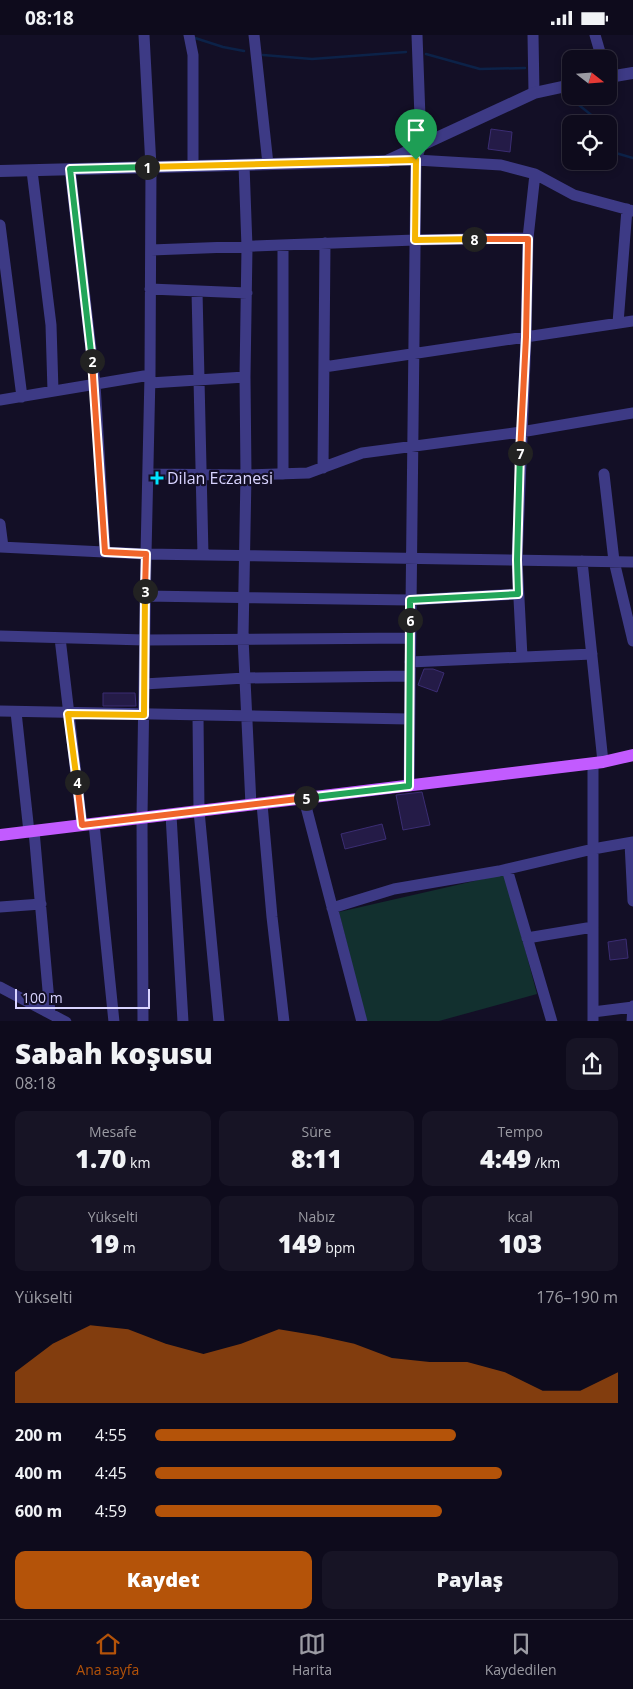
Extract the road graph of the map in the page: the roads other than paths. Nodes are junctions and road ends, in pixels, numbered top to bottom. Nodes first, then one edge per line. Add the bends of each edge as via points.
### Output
1 (144, 35) edge
2 (254, 35) edge
3 (417, 35) edge
4 (533, 35) edge
5 (595, 35) edge
6 (190, 38) edge
7 (599, 50) edge
8 (633, 73) edge
9 (618, 76) edge
10 (562, 87) edge
11 (534, 93) junction
12 (421, 145) junction
13 (416, 160) junction
14 (387, 161) junction
15 (268, 164) junction
16 (244, 165) junction
17 (193, 166) junction
18 (151, 167) junction
19 (70, 169) junction
20 (0, 171) edge
21 (32, 171) junction
22 (535, 174) junction
23 (630, 210) edge
24 (0, 225) edge
25 (528, 239) junction
26 (415, 240) junction
27 (325, 243) junction
28 (283, 245) junction
29 (247, 247) junction
30 (151, 251) junction
31 (150, 289) junction
32 (197, 291) junction
33 (246, 293) junction
34 (633, 321) edge
35 (618, 323) junction
36 (526, 337) junction
37 (413, 355) junction
38 (324, 367) junction
39 (245, 377) junction
40 (150, 379) junction
41 (200, 380) junction
42 (95, 384) junction
43 (53, 391) junction
44 (22, 397) junction
45 (0, 400) edge
46 (633, 413) edge
47 (521, 431) junction
48 (412, 446) junction
49 (323, 467) junction
50 (148, 474) junction
51 (283, 474) junction
52 (604, 474) dead end
53 (202, 475) junction
54 (246, 475) junction
55 (0, 524) edge
56 (1, 547) edge
57 (105, 552) junction
58 (146, 554) junction
59 (203, 555) junction
60 (245, 556) junction
61 (411, 558) junction
62 (517, 560) junction
63 (582, 561) junction
64 (614, 561) junction
65 (633, 562) edge
66 (518, 594) junction
67 (145, 596) junction
68 (243, 598) junction
69 (410, 600) junction
70 (629, 606) edge
71 (0, 636) edge
72 (60, 637) junction
73 (243, 638) junction
74 (410, 639) junction
75 (145, 640) junction
76 (633, 641) edge
77 (592, 654) junction
78 (522, 657) junction
79 (410, 662) junction
80 (410, 676) junction
81 (245, 678) junction
82 (144, 684) junction
83 (0, 711) edge
84 (16, 712) junction
85 (68, 714) junction
86 (144, 715) junction
87 (198, 716) junction
88 (246, 717) junction
89 (409, 719) junction
90 (633, 755) edge
91 (598, 763) junction
92 (409, 786) junction
93 (304, 799) junction
94 (256, 804) junction
95 (199, 811) junction
96 (171, 815) junction
97 (142, 818) junction
98 (88, 825) junction
99 (31, 832) junction
100 (0, 835) edge
101 (631, 843) edge
102 (593, 849) junction
103 (506, 869) junction
104 (633, 901) edge
105 (40, 904) junction
106 (0, 907) edge
107 (332, 908) junction
108 (593, 927) junction
109 (527, 938) junction
110 (0, 987) edge
111 (633, 1006) edge
112 (50, 1013) junction
113 (593, 1017) edge
114 (66, 1021) edge
115 (114, 1021) edge
116 (143, 1021) edge
117 (183, 1021) edge
118 (220, 1021) edge
119 (284, 1021) edge
120 (362, 1021) edge
121 (552, 1021) edge
122 (632, 1021) edge

1 - 18 street
2 - 15 street
3 - 12 street
4 - 11 street
5 - 7 street
6 - 17 street via 193,55
8 - 9 street
10 - 11 street
11 - 12 street
12 - 13 street
12 - 14 street
13 - 14 street
13 - 22 street via 501,165
13 - 26 street
14 - 15 street
15 - 16 street
16 - 17 street
16 - 29 street
17 - 18 street
18 - 19 street
18 - 30 street
19 - 21 street
19 - 42 street
20 - 21 street
21 - 43 street via 51,325
22 - 23 street via 574,195
22 - 25 street
23 - 35 street
24 - 44 street
25 - 26 street
25 - 36 street
26 - 27 street
26 - 37 street
27 - 28 street
27 - 38 street
28 - 29 street
28 - 51 street
29 - 30 street
29 - 33 street
30 - 31 street
31 - 32 street
31 - 40 street
32 - 33 street
32 - 41 street
33 - 39 street
34 - 35 street
35 - 36 street
36 - 37 street
36 - 47 street
37 - 38 street
37 - 48 street
38 - 49 street
39 - 41 street
39 - 54 street
40 - 41 street
40 - 42 street
40 - 50 street
41 - 53 street
42 - 43 street
42 - 57 street
43 - 44 street
44 - 45 street
46 - 47 street
47 - 48 street
47 - 62 street
48 - 49 street via 362,453
48 - 61 street
49 - 51 street via 308,473
50 - 53 street
50 - 58 street
51 - 54 street
52 - 64 street
53 - 54 street
53 - 59 street
54 - 60 street
55 - 56 street
56 - 57 street
57 - 58 street
58 - 59 street
58 - 67 street
59 - 60 street
60 - 61 street
60 - 68 street
61 - 62 street
61 - 69 street
62 - 63 street
62 - 66 street
63 - 64 street
63 - 77 street
64 - 65 street
64 - 70 street
66 - 69 street
66 - 78 street
67 - 68 street
67 - 75 street
68 - 69 street
68 - 73 street
69 - 74 street
70 - 76 street
71 - 72 street
72 - 75 street
72 - 85 street
73 - 74 street
73 - 75 street
73 - 81 street
74 - 79 street
75 - 82 street
77 - 78 street
77 - 91 street
78 - 79 street
79 - 80 street
80 - 81 street
80 - 89 street
81 - 82 street
81 - 88 street
82 - 86 street
83 - 84 street
84 - 85 street
84 - 99 street
85 - 86 street
85 - 98 street
86 - 87 street
86 - 97 street
87 - 88 street
87 - 95 street
88 - 89 street
88 - 94 street
89 - 92 street
90 - 91 main road
91 - 92 main road
91 - 102 street
92 - 93 main road
93 - 94 main road
93 - 107 street
94 - 95 main road
94 - 119 street
95 - 96 main road
95 - 118 street
96 - 97 main road
96 - 117 street
97 - 98 main road
97 - 116 street
98 - 99 main road
98 - 115 street
99 - 100 main road
99 - 105 street
101 - 102 street
101 - 104 street
102 - 103 street
102 - 108 street
103 - 107 street via 394,889
103 - 109 street
105 - 106 street
105 - 112 street
107 - 120 street
108 - 109 street
108 - 113 street
109 - 121 street
110 - 112 street
111 - 113 street
111 - 122 street
112 - 114 street

